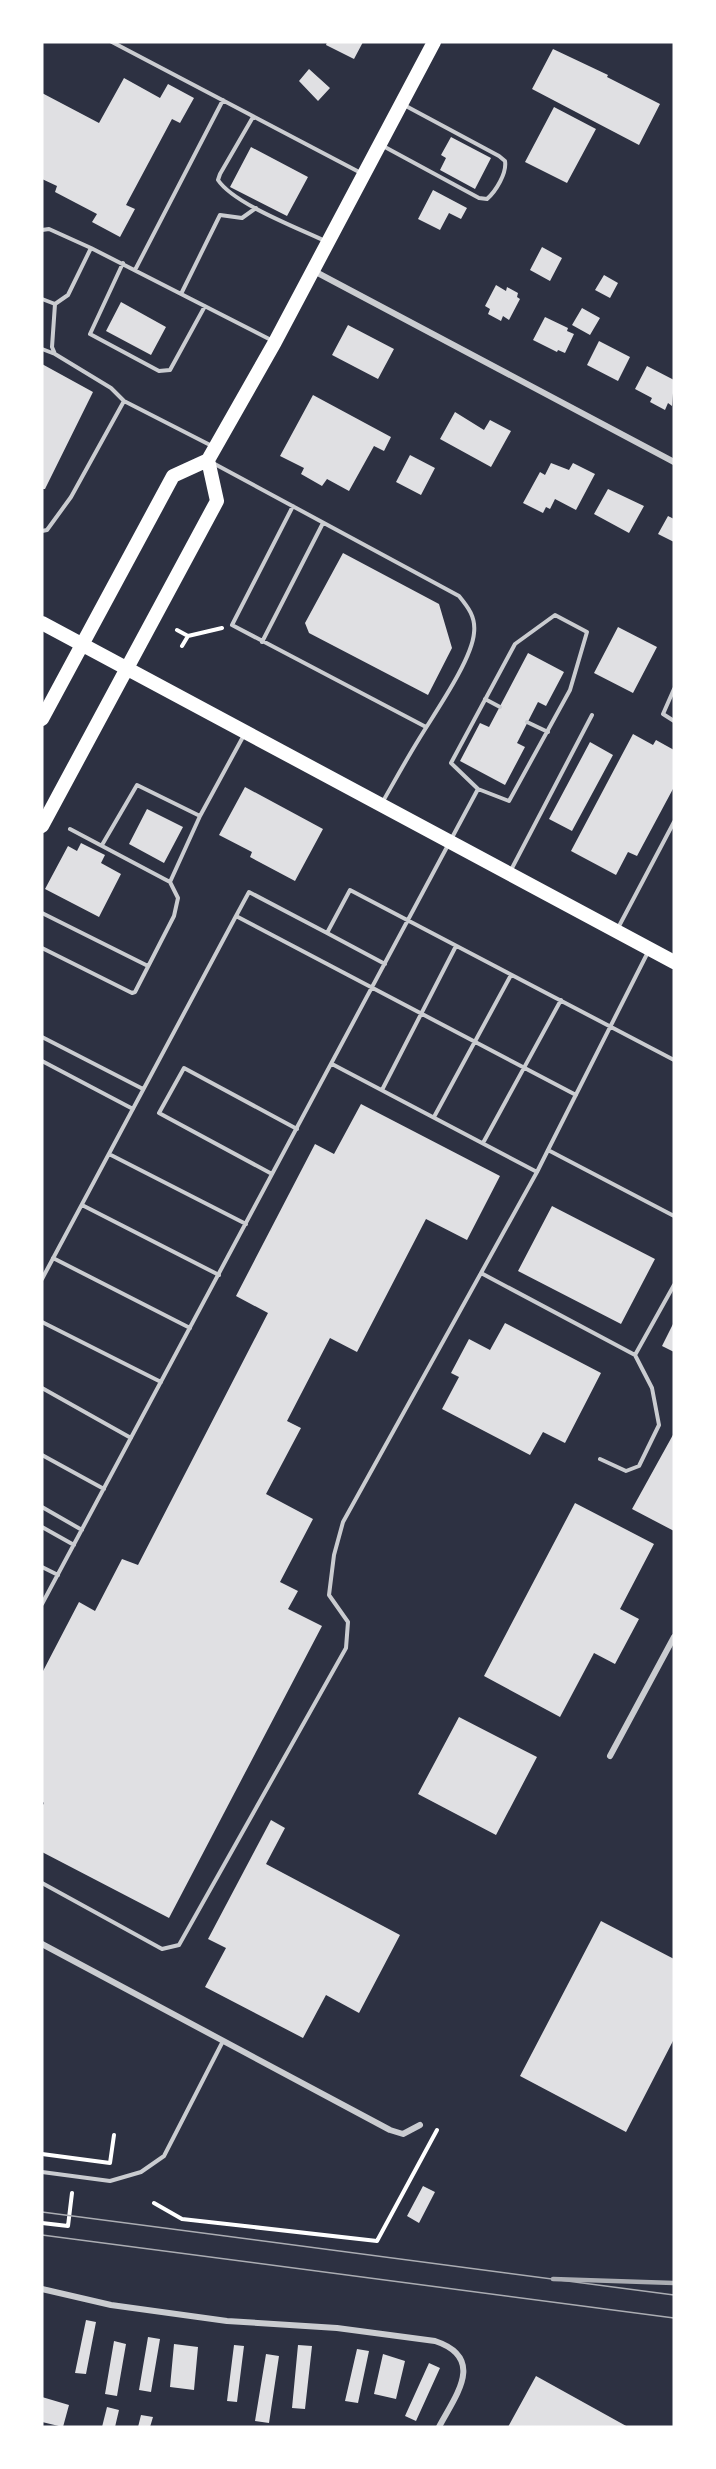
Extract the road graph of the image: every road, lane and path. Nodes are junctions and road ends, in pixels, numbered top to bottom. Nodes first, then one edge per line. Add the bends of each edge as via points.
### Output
1 (112, 42) edge
2 (434, 42) edge
3 (223, 100) junction
4 (402, 104) junction
5 (253, 117) junction
6 (380, 144) junction
7 (364, 175) junction
8 (256, 208) junction
9 (42, 230) edge
10 (328, 243) junction
11 (91, 248) junction
12 (123, 264) junction
13 (135, 270) junction
14 (313, 270) junction
15 (181, 294) junction
16 (42, 299) edge
17 (55, 304) junction
18 (205, 306) junction
19 (275, 342) junction
20 (42, 349) edge
21 (55, 354) junction
22 (124, 401) junction
23 (215, 448) junction
24 (208, 460) junction
25 (674, 462) edge
26 (293, 506) junction
27 (323, 522) junction
28 (42, 531) edge
29 (42, 623) edge
30 (223, 628) dead end
31 (177, 630) dead end
32 (188, 636) junction
33 (262, 642) junction
34 (83, 645) junction
35 (182, 646) dead end
36 (126, 668) junction
37 (674, 689) edge
38 (485, 699) junction
39 (500, 707) dead end
40 (592, 715) dead end
41 (42, 719) edge
42 (674, 721) edge
43 (527, 722) dead end
44 (426, 727) junction
45 (246, 732) junction
46 (548, 732) junction
47 (478, 789) junction
48 (381, 805) junction
49 (200, 816) junction
50 (674, 822) edge
51 (42, 826) edge
52 (70, 829) dead end
53 (450, 842) junction
54 (102, 845) junction
55 (509, 873) junction
56 (170, 882) junction
57 (42, 913) edge
58 (236, 916) junction
59 (408, 921) junction
60 (617, 931) junction
61 (327, 933) junction
62 (456, 946) junction
63 (42, 948) edge
64 (650, 949) junction
65 (673, 958) edge
66 (385, 964) junction
67 (148, 966) junction
68 (511, 975) junction
69 (372, 989) junction
70 (561, 1000) junction
71 (421, 1014) junction
72 (610, 1027) junction
73 (42, 1037) edge
74 (475, 1042) junction
75 (674, 1060) edge
76 (42, 1061) edge
77 (332, 1064) junction
78 (524, 1068) junction
79 (143, 1089) junction
80 (382, 1090) junction
81 (576, 1095) junction
82 (133, 1109) junction
83 (434, 1117) junction
84 (297, 1128) junction
85 (483, 1143) junction
86 (548, 1150) junction
87 (109, 1154) junction
88 (537, 1172) junction
89 (273, 1174) junction
90 (82, 1205) junction
91 (674, 1216) edge
92 (246, 1224) junction
93 (53, 1258) junction
94 (481, 1273) junction
95 (219, 1275) junction
96 (42, 1279) edge
97 (674, 1285) edge
98 (42, 1322) edge
99 (190, 1328) junction
100 (635, 1356) junction
101 (161, 1382) junction
102 (42, 1389) edge
103 (131, 1438) junction
104 (42, 1455) edge
105 (600, 1459) dead end
106 (104, 1489) junction
107 (42, 1507) edge
108 (42, 1527) edge
109 (82, 1530) junction
110 (74, 1545) junction
111 (42, 1567) edge
112 (58, 1575) junction
113 (42, 1605) edge
114 (674, 1637) edge
115 (610, 1756) dead end
116 (42, 1883) edge
117 (42, 1944) edge
118 (223, 2041) junction
119 (420, 2125) dead end
120 (437, 2130) dead end
121 (114, 2135) dead end
122 (42, 2154) edge
123 (42, 2172) edge
124 (72, 2193) dead end
125 (154, 2203) dead end
126 (42, 2223) edge
127 (42, 2289) edge
128 (439, 2427) edge

1 - 3 lane
2 - 4 main road
3 - 5 lane
3 - 13 lane
4 - 6 main road
4 - 6 lane via 505,161 506,169 492,195 479,198
5 - 7 lane
5 - 8 lane via 218,180 224,189
6 - 7 main road
7 - 10 main road
8 - 10 lane
8 - 15 lane via 242,218 220,215
9 - 11 lane via 49,229
10 - 14 main road
11 - 12 lane
11 - 17 lane via 68,295
12 - 13 lane
12 - 18 lane via 90,334 159,371 170,370
13 - 15 lane
14 - 19 main road
14 - 25 street
15 - 18 lane
16 - 17 lane
17 - 21 lane
18 - 19 lane
19 - 23 main road
20 - 21 lane
21 - 22 lane via 111,388
22 - 23 lane
22 - 28 lane via 71,497 47,530
23 - 24 main road
24 - 26 lane
24 - 34 main road via 173,476
24 - 36 main road via 217,501
26 - 27 lane
26 - 33 lane via 232,625
27 - 33 lane
27 - 44 lane via 459,596 472,613 473,641
29 - 34 main road
30 - 32 path
31 - 32 path
32 - 35 path
33 - 44 lane
34 - 36 main road
34 - 41 main road
36 - 45 main road
36 - 51 main road
37 - 42 lane via 663,714
38 - 39 lane
38 - 46 lane via 515,644 555,615 566,620 587,632 570,690
38 - 47 lane via 451,763
40 - 55 lane
43 - 46 lane
44 - 48 lane
45 - 48 main road
45 - 49 lane
46 - 47 lane via 509,801
47 - 53 lane
48 - 53 main road
49 - 54 lane via 137,785
49 - 56 lane
50 - 60 lane
52 - 54 lane
53 - 55 main road
53 - 59 lane
54 - 56 lane
55 - 60 main road
56 - 67 lane via 178,898 174,916
57 - 67 lane
58 - 61 lane via 249,892
58 - 69 lane
58 - 79 lane
59 - 61 lane via 350,890
59 - 62 lane
59 - 66 lane
60 - 64 main road
61 - 66 lane
62 - 68 lane
62 - 71 lane
63 - 67 lane via 132,993 138,989
64 - 65 main road
64 - 72 lane
66 - 69 lane
68 - 70 lane
68 - 74 lane
69 - 71 lane
69 - 77 lane
70 - 72 lane
70 - 78 lane
71 - 74 lane
71 - 80 lane
72 - 75 lane
72 - 81 lane
73 - 79 lane
74 - 78 lane
74 - 83 lane
76 - 82 lane
77 - 80 lane
77 - 84 lane
78 - 81 lane
78 - 85 lane
79 - 82 lane
80 - 83 lane
81 - 86 lane
82 - 87 lane
83 - 85 lane
84 - 89 lane
84 - 89 lane via 184,1068 159,1113
85 - 88 lane
86 - 88 lane
86 - 91 lane
87 - 90 lane
87 - 92 lane
88 - 94 lane
89 - 92 lane
90 - 93 lane
90 - 95 lane
92 - 95 lane
93 - 96 lane
93 - 99 lane
94 - 100 lane
94 - 116 lane via 342,1522 328,1595 348,1623 346,1648 179,1945 162,1949
95 - 99 lane
97 - 100 lane
98 - 101 lane
99 - 101 lane
100 - 105 lane via 652,1388 659,1425 639,1466 626,1471
101 - 103 lane
102 - 103 lane
103 - 106 lane
104 - 106 lane
106 - 109 lane
107 - 109 lane
108 - 110 lane
109 - 110 lane
110 - 112 lane
111 - 112 lane
112 - 113 lane
114 - 115 street
117 - 118 street
118 - 119 street via 390,2130 404,2134
118 - 123 lane via 164,2156 141,2172 110,2181
120 - 125 path via 377,2241 183,2220
121 - 122 path via 110,2163
124 - 126 path via 68,2226
127 - 128 street via 111,2305 227,2321 337,2328 449,2346 458,2352 464,2373

